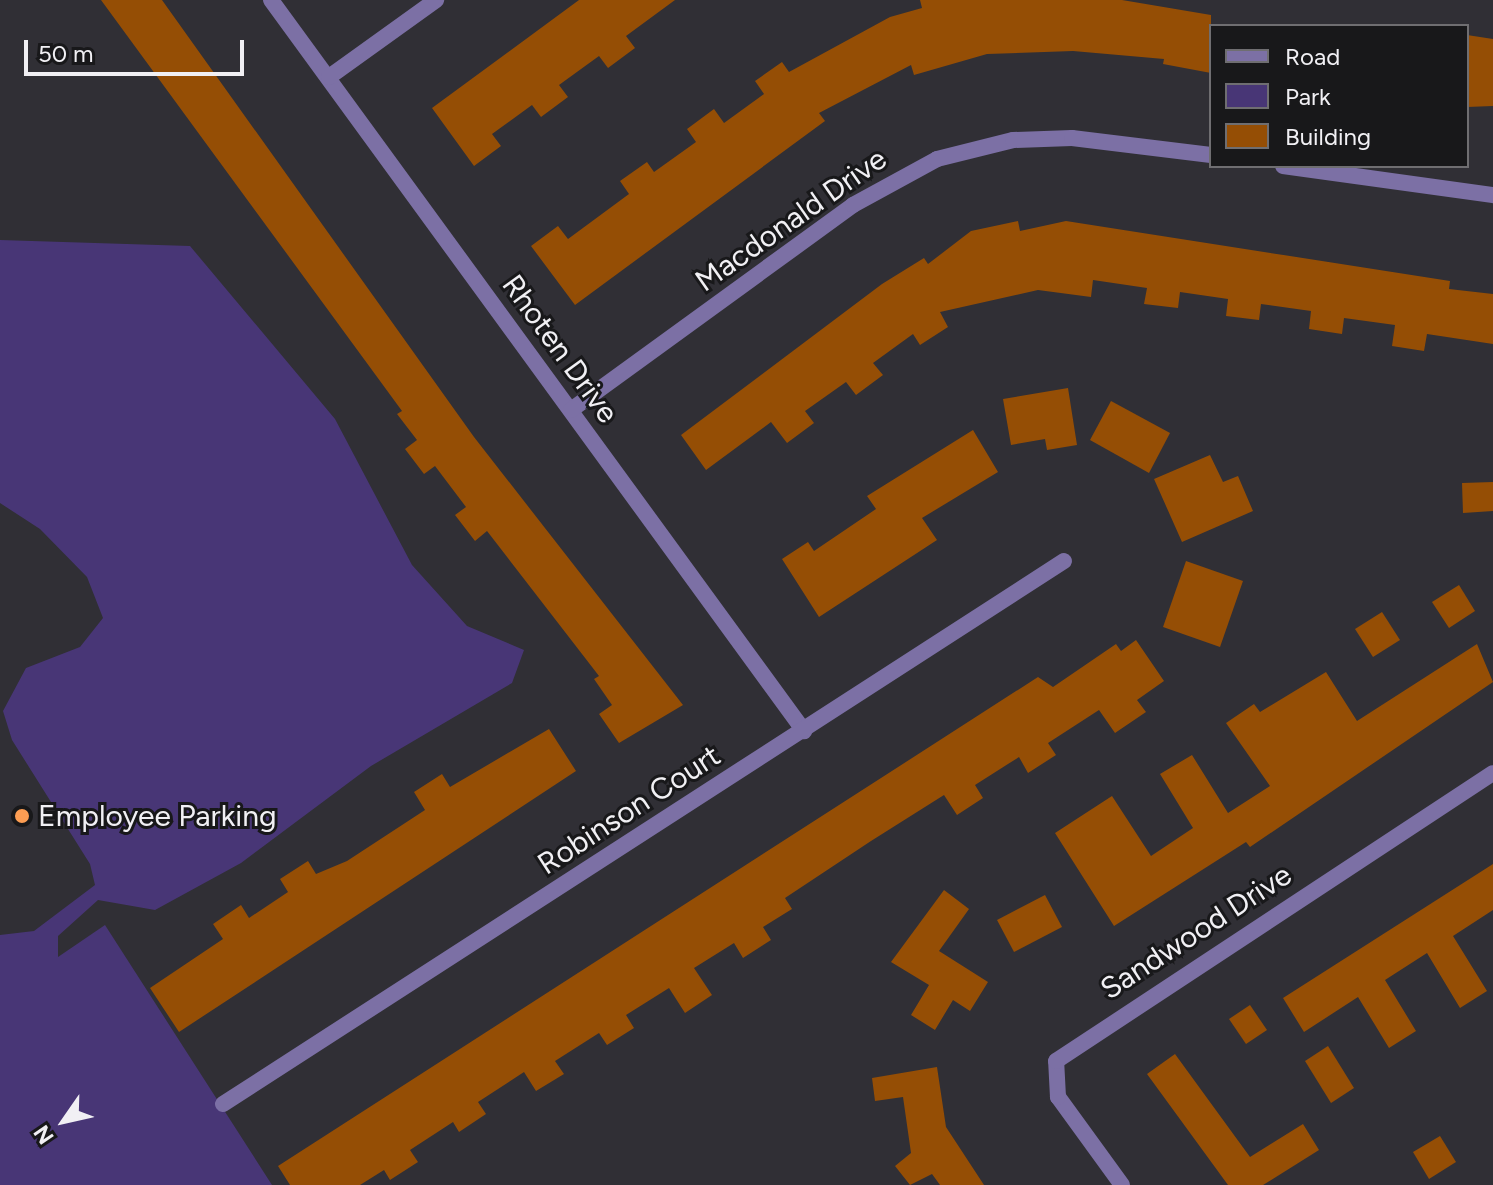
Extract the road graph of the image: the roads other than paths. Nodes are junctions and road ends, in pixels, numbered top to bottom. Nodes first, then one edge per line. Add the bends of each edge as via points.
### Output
1 (271, 0) edge
2 (436, 0) edge
3 (329, 77) junction
4 (1209, 155) edge
5 (1297, 168) edge
6 (1493, 195) edge
7 (571, 410) junction
8 (1064, 561) dead end
9 (804, 731) junction
10 (1493, 773) edge
11 (223, 1104) dead end
12 (1122, 1185) edge

1 - 3 street, Rhoten Drive
2 - 3 street
3 - 7 street, Rhoten Drive
4 - 7 street, Macdonald Drive via 1072,138 1013,140 937,159 853,205
5 - 6 street
7 - 9 street, Rhoten Drive
8 - 9 street, Robinson Court
9 - 11 street, Robinson Court
10 - 12 street, Sandwood Drive via 1056,1061 1058,1097

